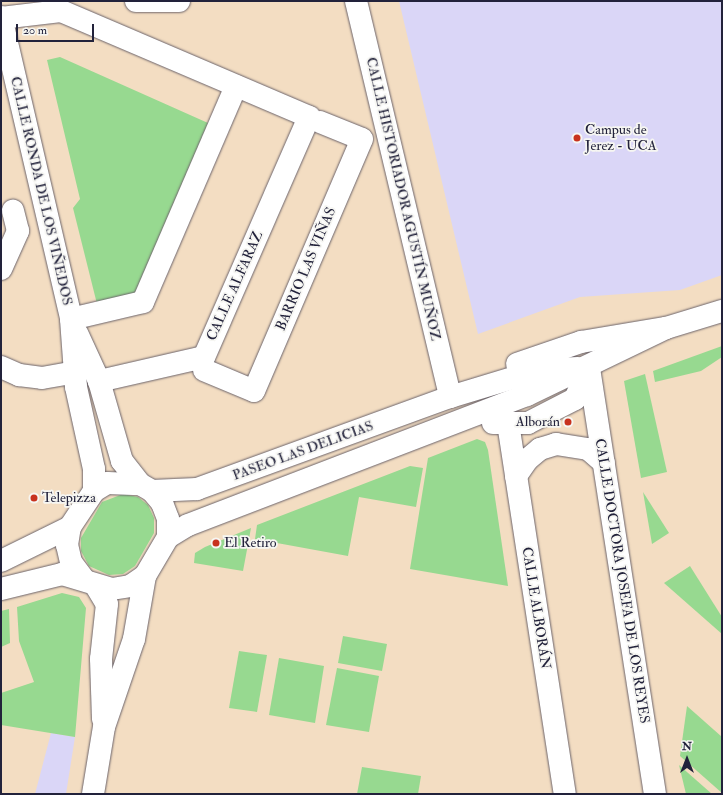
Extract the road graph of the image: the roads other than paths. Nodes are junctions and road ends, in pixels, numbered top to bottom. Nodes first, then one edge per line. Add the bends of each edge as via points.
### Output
1 (136, 1) edge
2 (179, 1) edge
3 (356, 1) edge
4 (1, 17) edge
5 (236, 86) junction
6 (314, 119) junction
7 (44, 204) junction
8 (7, 212) edge
9 (1, 269) edge
10 (722, 311) edge
11 (71, 319) junction
12 (666, 328) junction
13 (1, 367) edge
14 (589, 368) junction
15 (204, 370) dead end
16 (75, 372) junction
17 (99, 381) junction
18 (450, 397) junction
19 (460, 423) junction
20 (508, 423) junction
21 (604, 463) junction
22 (516, 476) junction
23 (146, 488) junction
24 (94, 492) junction
25 (70, 527) junction
26 (168, 537) junction
27 (1, 561) edge
28 (145, 576) junction
29 (90, 582) junction
30 (1, 589) edge
31 (104, 727) junction
32 (92, 794) edge
33 (565, 794) edge
34 (655, 794) edge

1 - 2 street
3 - 18 street, CALLE HISTORIADOR AGUSTÍN MUÑOZ
4 - 5 street, BARRIO LAS VIÑAS via 60,11
4 - 7 street, CALLE RONDA DE LOS VIÑEDOS
5 - 6 street, BARRIO LAS VIÑAS
5 - 11 street via 143,302
6 - 15 street, BARRIO LAS VIÑAS via 362,139 254,391
6 - 17 street, CALLE ALFARAZ via 204,357
7 - 8 street
7 - 11 street, CALLE RONDA DE LOS VIÑEDOS
8 - 9 street via 18,231
10 - 12 street, PASEO LAS DELICIAS
11 - 16 street, CALLE RONDA DE LOS VIÑEDOS
11 - 17 street, CALLE RONDA DE LOS VIÑEDOS
12 - 14 street, PASEO LAS DELICIAS
12 - 18 street, PASEO LAS DELICIAS via 581,342 496,371
13 - 16 street via 19,375 42,378
14 - 18 street, PASEO LAS DELICIAS via 539,370
14 - 19 street, PASEO LAS DELICIAS via 472,414
14 - 20 street, PASEO LAS DELICIAS via 575,399 528,423
14 - 21 street, CALLE DOCTORA JOSEFA DE LOS REYES
16 - 24 street, CALLE RONDA DE LOS VIÑEDOS via 94,469
17 - 23 street, CALLE RONDA DE LOS VIÑEDOS via 122,461
18 - 23 street, PASEO LAS DELICIAS via 197,489
19 - 20 street, PASEO LAS DELICIAS
19 - 26 street, PASEO LAS DELICIAS via 188,526
20 - 22 street, CALLE ALBORÁN
21 - 22 street via 588,449 556,444 540,449 528,459
21 - 34 street, CALLE DOCTORA JOSEFA DE LOS REYES
22 - 33 street, CALLE ALBORÁN
23 - 24 street, PASEO LAS DELICIAS via 107,483
23 - 26 street via 162,503 168,519
24 - 25 street, PASEO LAS DELICIAS
25 - 27 street, PASEO LAS DELICIAS
25 - 29 street, PASEO LAS DELICIAS via 67,545 71,562
26 - 28 street
28 - 29 street via 130,586
28 - 31 street via 134,639
29 - 30 street via 62,574
29 - 31 street, PASEO LAS DELICIAS via 107,604 101,659
31 - 32 street

